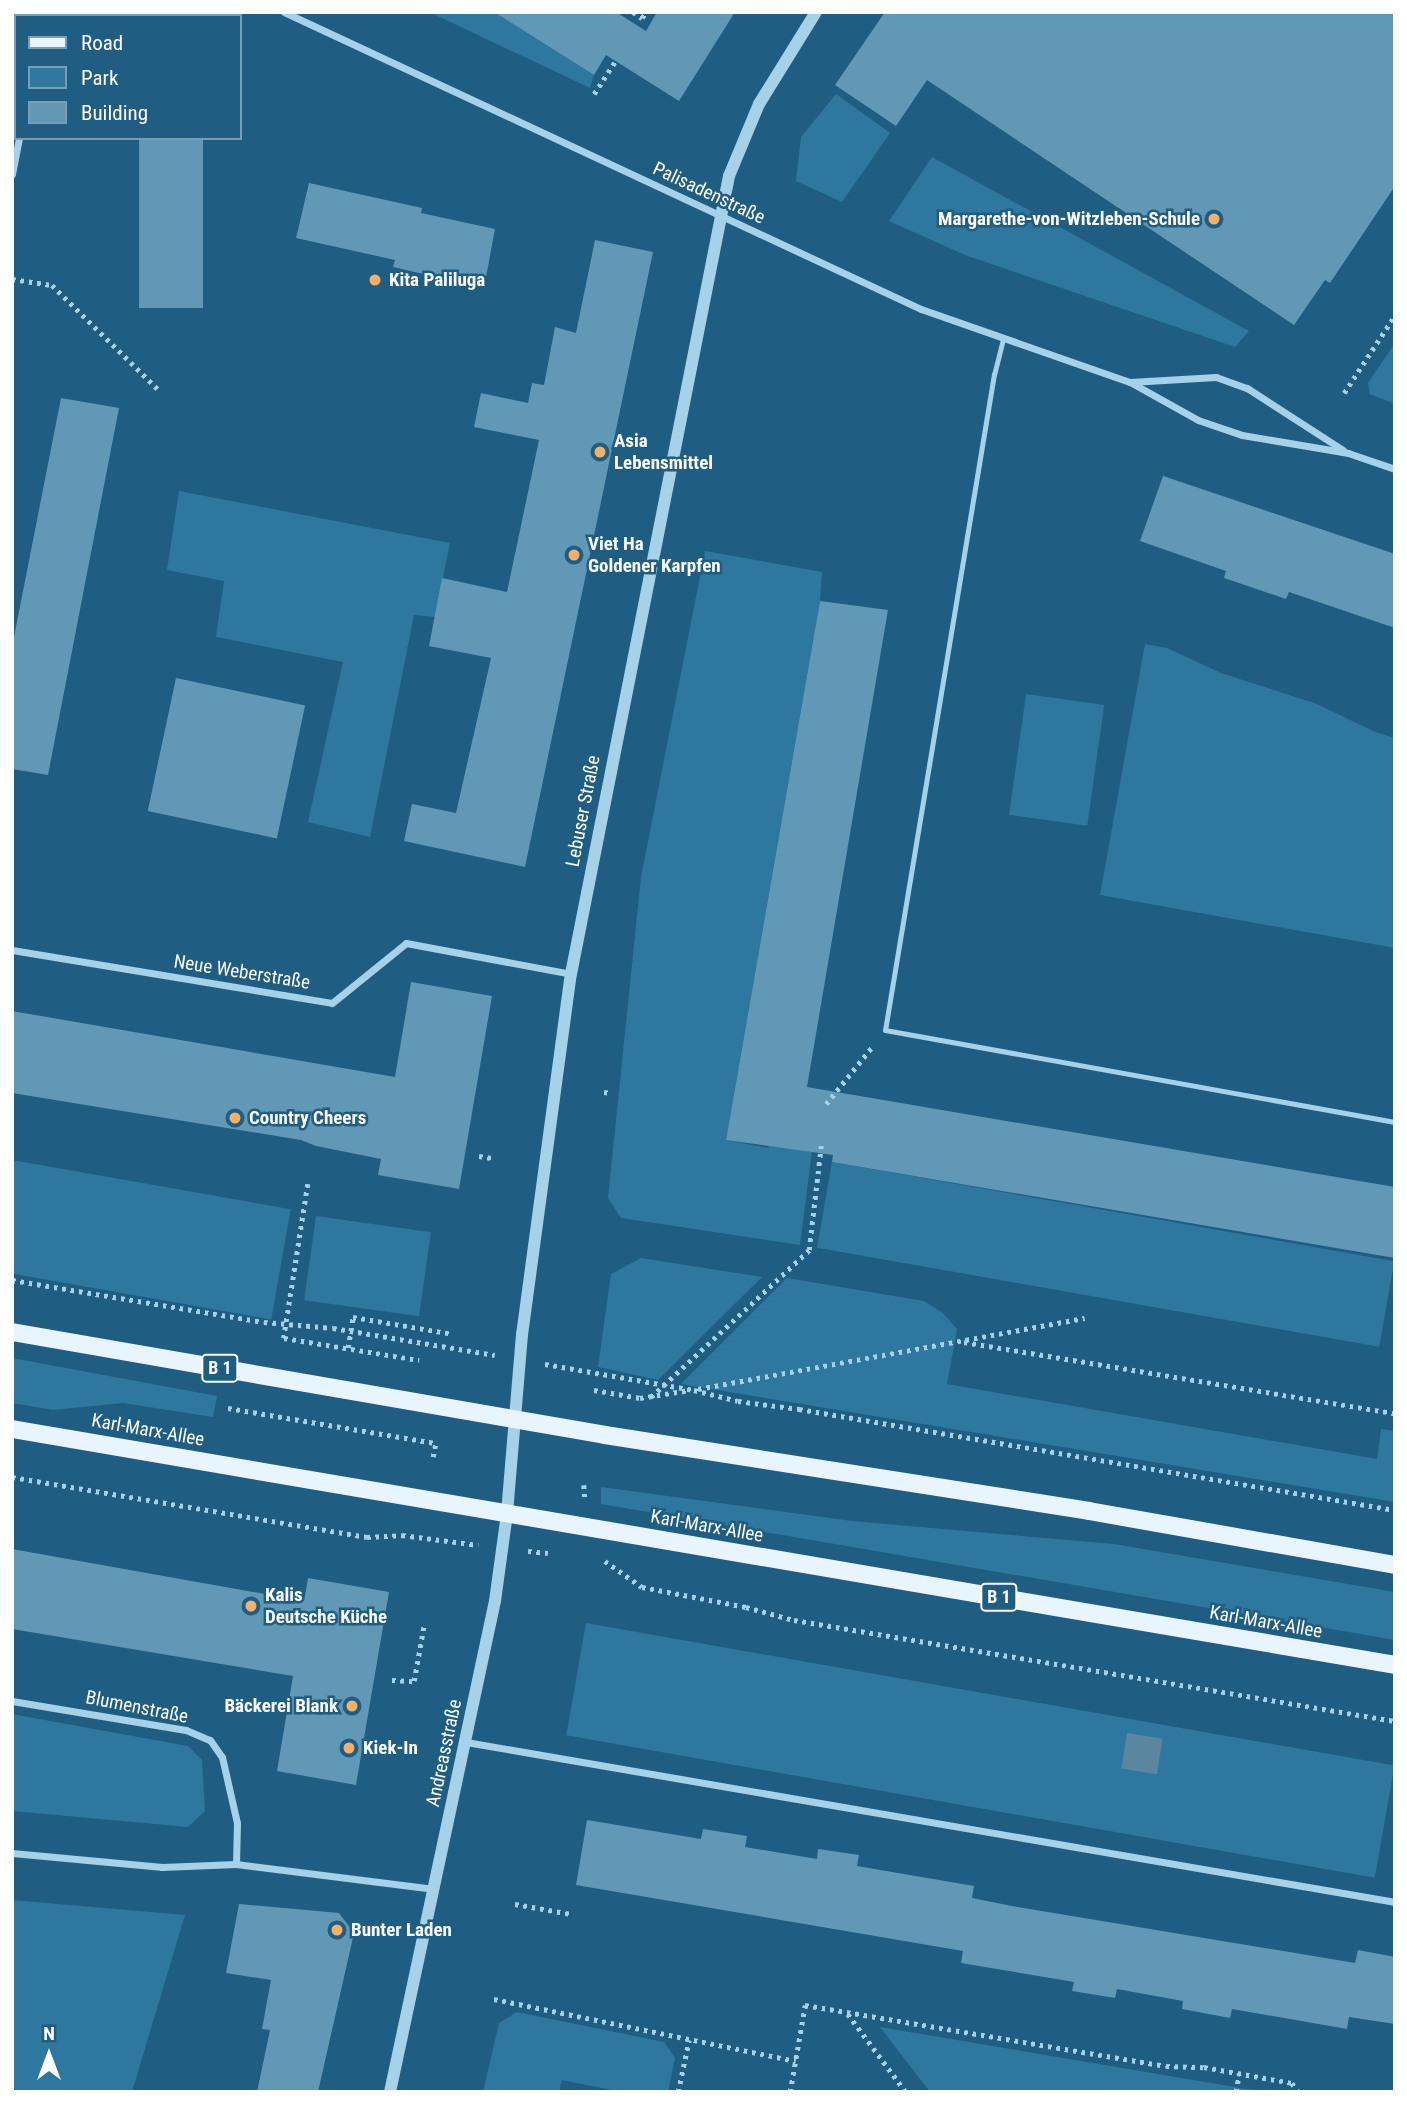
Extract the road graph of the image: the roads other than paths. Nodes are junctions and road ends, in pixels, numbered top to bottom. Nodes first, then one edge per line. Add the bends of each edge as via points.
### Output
1 (284, 12) edge
2 (816, 12) edge
3 (19, 140) edge
4 (12, 174) edge
5 (722, 216) junction
6 (1003, 339) junction
7 (1130, 382) junction
8 (1348, 453) junction
9 (1395, 469) edge
10 (12, 950) edge
11 (571, 974) junction
12 (1395, 1122) edge
13 (12, 1332) edge
14 (515, 1419) junction
15 (12, 1429) edge
16 (507, 1513) junction
17 (1395, 1565) edge
18 (1395, 1665) edge
19 (12, 1701) edge
20 (466, 1742) junction
21 (12, 1853) edge
22 (236, 1864) junction
23 (435, 1889) junction
24 (1395, 1902) edge
25 (390, 2092) edge

1 - 5 street, Palisadenstraße
2 - 5 street, Lebuser Straße via 753,116 729,176
3 - 4 street
5 - 6 street, Palisadenstraße via 921,309
5 - 11 street, Lebuser Straße
6 - 7 street, Palisadenstraße
6 - 12 lane via 961,564 885,1030
7 - 8 street, Palisadenstraße via 1198,420 1242,435
7 - 8 street, Palisadenstraße via 1216,377 1247,388
8 - 9 street, Palisadenstraße
10 - 11 street, Neue Weberstraße via 332,1003 406,943
11 - 14 street, Lebuser Straße via 525,1310
13 - 14 main road, B 1
14 - 16 street, Andreasstraße
14 - 17 main road, B 1
15 - 16 main road, Karl-Marx-Allee / B 1
16 - 18 main road, Karl-Marx-Allee / B 1
16 - 20 street, Andreasstraße via 495,1601
19 - 22 street, Blumenstraße via 186,1730 210,1740 222,1757 237,1823
20 - 23 street, Andreasstraße
20 - 24 street
21 - 22 street via 162,1867
22 - 23 street
23 - 25 street, Andreasstraße

